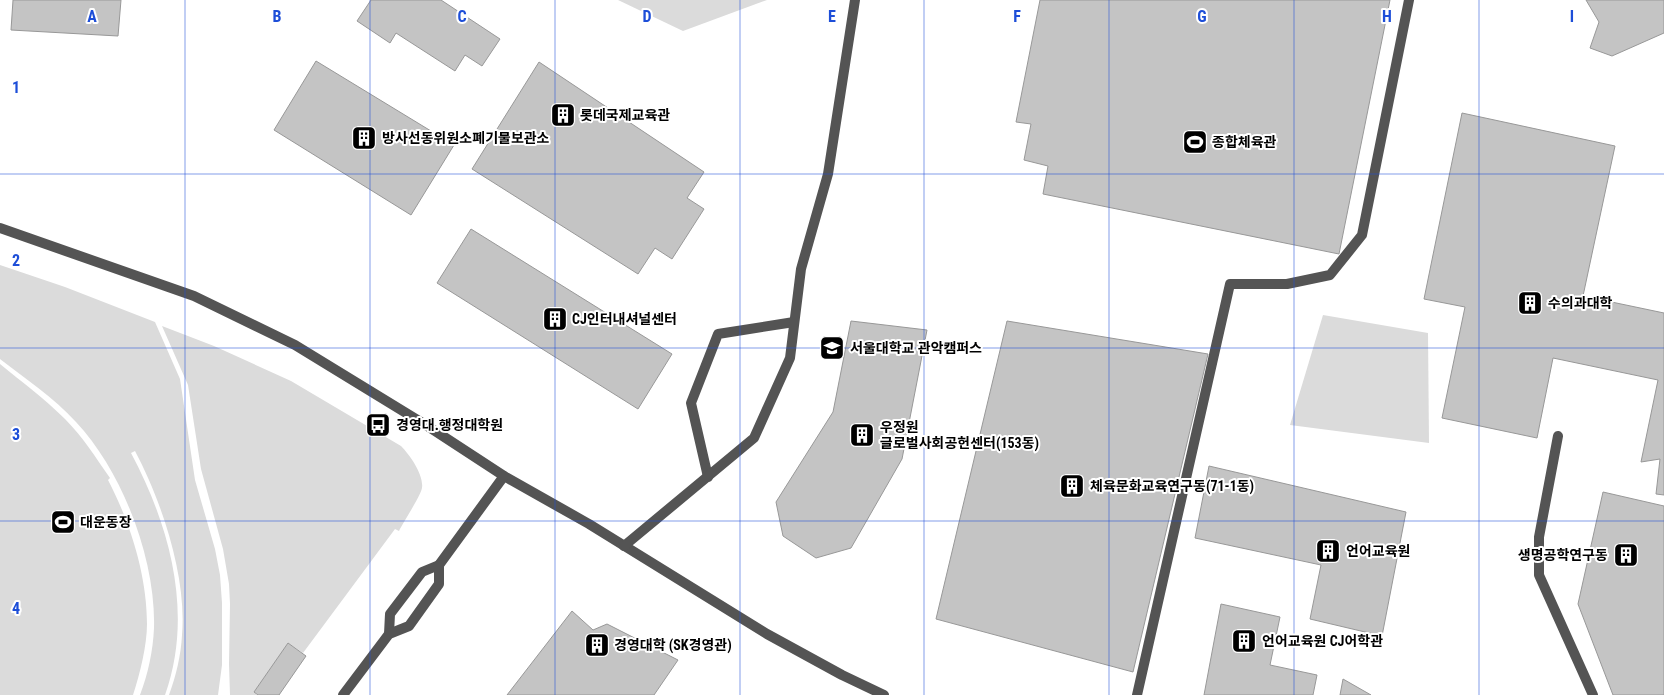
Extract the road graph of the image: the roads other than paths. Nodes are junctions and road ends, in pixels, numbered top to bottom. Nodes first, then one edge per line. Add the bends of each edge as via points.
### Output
1 (855, 0) edge
2 (1409, 0) edge
3 (0, 228) edge
4 (794, 322) junction
5 (1558, 436) dead end
6 (504, 476) junction
7 (708, 477) junction
8 (624, 546) junction
9 (439, 565) junction
10 (389, 634) junction
11 (343, 695) edge
12 (884, 695) edge
13 (1137, 695) edge
14 (1593, 695) edge

1 - 4 lane via 828,174 800,269
2 - 13 lane via 1362,234 1330,275 1287,284 1230,284
3 - 6 lane via 194,296 296,345
4 - 7 lane via 790,358 754,438
4 - 7 lane via 718,334 690,403
5 - 14 lane via 1539,537 1539,575
6 - 8 lane
6 - 9 lane
7 - 8 lane
8 - 12 lane via 768,634
9 - 10 lane via 422,572 390,614
9 - 10 lane via 439,584 409,626
10 - 11 lane

